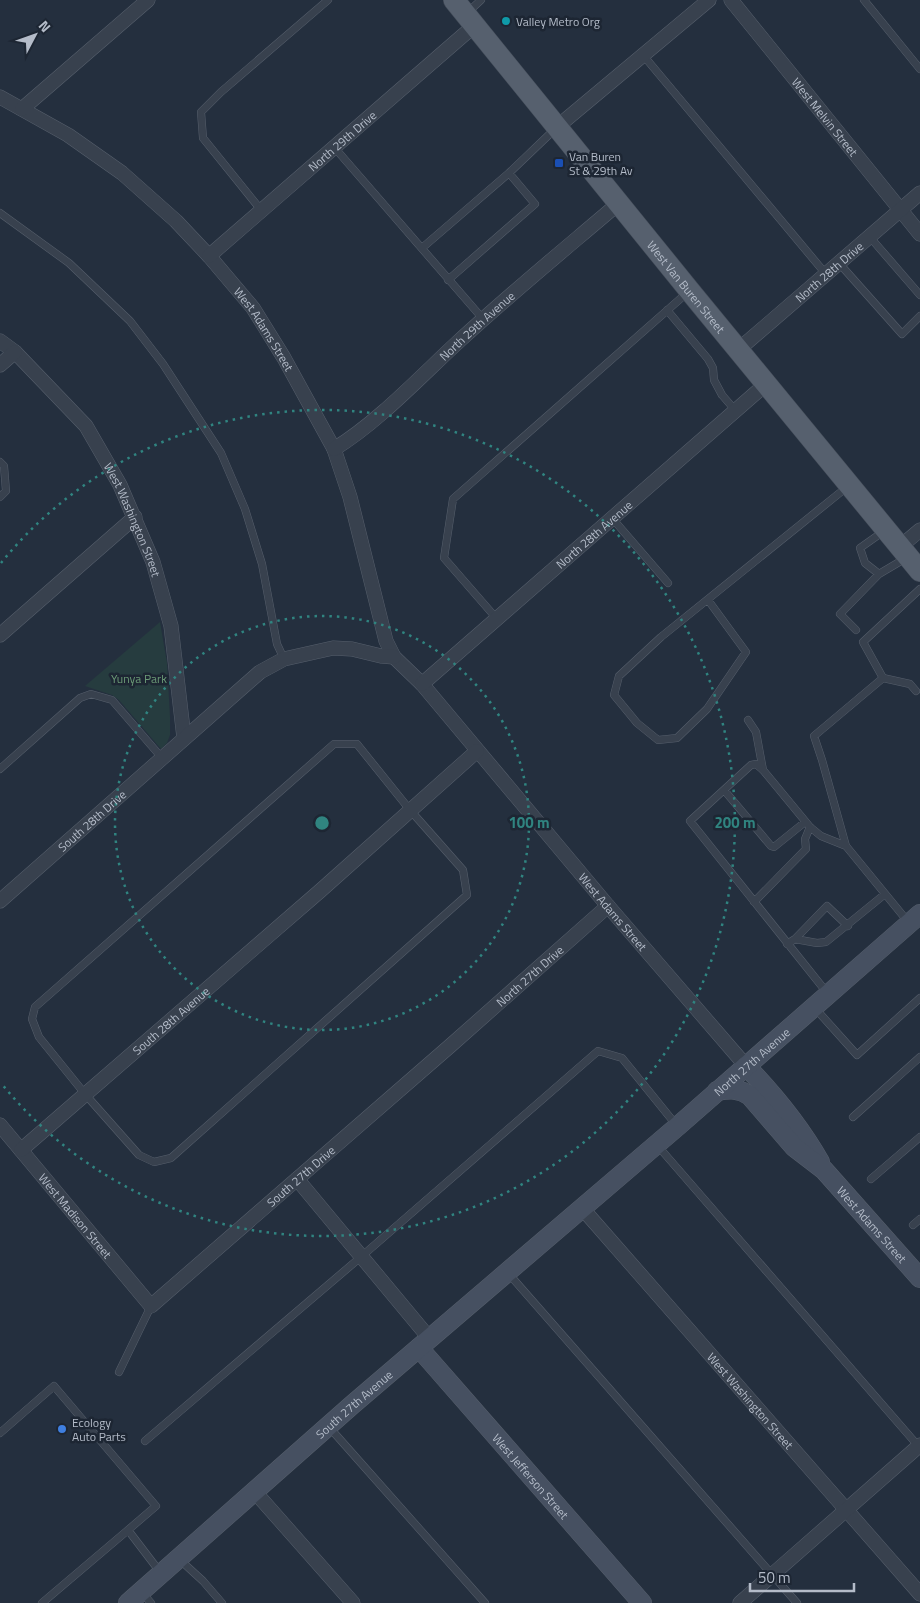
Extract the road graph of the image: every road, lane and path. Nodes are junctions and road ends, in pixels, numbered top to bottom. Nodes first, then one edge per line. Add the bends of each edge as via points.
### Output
1 (148, 0) edge
2 (328, 0) edge
3 (481, 0) edge
4 (709, 0) edge
5 (731, 0) edge
6 (864, 0) edge
7 (465, 13) edge
8 (643, 55) junction
9 (920, 69) edge
10 (0, 97) edge
11 (22, 109) junction
12 (557, 127) junction
13 (334, 147) junction
14 (509, 173) junction
15 (920, 193) edge
16 (619, 203) junction
17 (262, 210) junction
18 (900, 210) junction
19 (0, 213) edge
20 (920, 234) edge
21 (869, 236) junction
22 (422, 248) junction
23 (209, 256) junction
24 (838, 262) junction
25 (825, 273) junction
26 (448, 280) junction
27 (689, 290) junction
28 (920, 296) edge
29 (667, 310) junction
30 (920, 316) edge
31 (483, 319) junction
32 (0, 341) edge
33 (738, 350) junction
34 (15, 352) junction
35 (0, 366) edge
36 (766, 384) junction
37 (736, 410) junction
38 (334, 449) junction
39 (0, 462) edge
40 (850, 485) junction
41 (0, 497) edge
42 (135, 517) junction
43 (612, 518) junction
44 (886, 530) junction
45 (920, 530) edge
46 (910, 558) edge
47 (879, 574) junction
48 (668, 583) dead end
49 (920, 589) edge
50 (708, 600) junction
51 (498, 619) junction
52 (856, 630) dead end
53 (0, 635) edge
54 (394, 657) junction
55 (284, 659) junction
56 (883, 678) junction
57 (422, 684) junction
58 (916, 691) dead end
59 (748, 720) dead end
60 (184, 738) junction
61 (477, 751) junction
62 (162, 758) junction
63 (0, 769) edge
64 (763, 770) junction
65 (724, 790) junction
66 (410, 810) junction
67 (807, 824) junction
68 (846, 846) junction
69 (884, 894) junction
70 (0, 901) edge
71 (754, 902) junction
72 (608, 906) junction
73 (915, 918) edge
74 (848, 926) junction
75 (795, 939) junction
76 (787, 944) junction
77 (828, 994) junction
78 (920, 998) edge
79 (814, 1006) junction
80 (450, 1046) joint
81 (920, 1057) edge
82 (746, 1066) junction
83 (717, 1092) junction
84 (85, 1094) junction
85 (853, 1118) dead end
86 (0, 1126) edge
87 (678, 1126) junction
88 (920, 1137) edge
89 (657, 1144) junction
90 (21, 1150) junction
91 (824, 1170) junction
92 (297, 1179) junction
93 (871, 1179) dead end
94 (582, 1208) junction
95 (920, 1220) edge
96 (913, 1225) dead end
97 (362, 1256) junction
98 (508, 1272) junction
99 (920, 1278) edge
100 (151, 1306) junction
101 (424, 1343) junction
102 (119, 1372) dead end
103 (328, 1426) junction
104 (0, 1433) edge
105 (145, 1441) dead end
106 (919, 1446) edge
107 (255, 1492) junction
108 (845, 1510) junction
109 (128, 1530) junction
110 (179, 1558) junction
111 (161, 1574) junction
112 (772, 1575) junction
113 (920, 1594) edge
114 (140, 1599) edge
115 (42, 1603) edge
116 (222, 1603) edge
117 (353, 1603) edge
118 (485, 1603) edge
119 (642, 1603) edge
120 (740, 1603) edge
121 (797, 1603) edge

1 - 11 street
2 - 17 lane via 201,112 203,138
3 - 7 lane
4 - 8 street
5 - 18 street, West Melvin Street
6 - 9 lane
7 - 12 main road, West Van Buren Street
7 - 13 street, North 29th Drive
8 - 12 street
8 - 25 lane
10 - 11 street, West Adams Street
11 - 23 street, West Adams Street via 122,174 176,221
12 - 14 lane
12 - 16 main road, West Van Buren Street
13 - 17 street, North 29th Drive
13 - 22 lane
14 - 22 lane
14 - 26 lane via 535,204
15 - 18 street, North 28th Drive
16 - 27 main road, West Van Buren Street
16 - 31 street, North 29th Avenue
17 - 23 street, North 29th Drive
18 - 20 street, West Melvin Street
18 - 21 street, North 28th Drive
19 - 55 lane via 69,263 130,321 163,364 221,452 262,564 277,644
21 - 24 street, North 28th Drive
21 - 28 lane
22 - 26 lane
23 - 38 street, West Adams Street via 254,308
24 - 25 street, North 28th Drive
24 - 30 lane via 902,334
25 - 33 street, North 28th Drive
26 - 31 lane
27 - 29 lane
27 - 33 main road, West Van Buren Street
29 - 37 lane via 708,359 722,395
29 - 51 lane via 453,499 444,558
31 - 38 street, North 29th Avenue via 378,416
32 - 34 street, West Washington Street
33 - 36 main road, West Van Buren Street
34 - 35 street
34 - 42 street, West Washington Street via 86,426
36 - 37 street, North 28th Avenue
36 - 40 main road, West Van Buren Street
37 - 43 street, North 28th Avenue
38 - 54 street, West Adams Street via 350,497 386,642
39 - 41 lane via 4,466 6,491
40 - 44 main road, West Van Buren Street
40 - 50 lane
42 - 53 street
42 - 60 street, West Washington Street via 153,562 172,630
43 - 48 lane
43 - 51 street, North 28th Avenue
44 - 46 main road, West Van Buren Street
44 - 47 lane via 860,548 866,563
45 - 46 street
46 - 47 lane
47 - 52 lane via 840,614
49 - 56 lane via 863,642
50 - 50 lane via 619,676 614,694 637,723 658,740 677,738 707,709 746,652
51 - 57 street, North 28th Avenue
54 - 55 street via 333,648
54 - 57 street, West Adams Street
55 - 60 street via 260,672
56 - 58 lane via 910,684
56 - 68 lane via 814,736
57 - 61 street, West Adams Street
59 - 64 lane via 756,732
60 - 62 street, South 28th Drive
61 - 66 street
61 - 72 street, West Adams Street
62 - 63 lane via 112,700 91,694 80,698
62 - 70 street, South 28th Drive
64 - 65 lane via 756,764 751,765
64 - 67 lane
65 - 67 lane via 771,846
65 - 71 lane via 690,821
66 - 84 street, South 28th Avenue
66 - 84 lane via 357,744 334,744 321,754 35,1007 32,1019 39,1037
66 - 84 lane via 463,870 467,895 171,1158 154,1162 139,1155
67 - 68 lane via 821,836
67 - 71 lane via 806,849
68 - 69 lane
69 - 73 lane
69 - 74 lane
71 - 76 lane
72 - 80 street, North 27th Drive
72 - 82 street, West Adams Street
73 - 77 main road, North 27th Avenue
74 - 75 lane via 826,942
74 - 75 lane via 827,906
75 - 76 lane
76 - 77 lane
77 - 79 main road, North 27th Avenue
78 - 79 lane via 857,1054
79 - 82 main road, North 27th Avenue
80 - 92 street, South 27th Drive
81 - 85 lane
82 - 83 main road, North 27th Avenue
82 - 91 main road, West Adams Street via 806,1138
83 - 87 main road, North 27th Avenue
83 - 91 main road, West Adams Street via 729,1089 743,1091 750,1096 794,1147
84 - 90 street, South 28th Avenue
86 - 90 street, West Madison Street
87 - 89 main road, North 27th Avenue
87 - 97 lane via 622,1058 598,1051
88 - 93 lane
89 - 94 main road, North 27th Avenue
89 - 106 lane
90 - 100 street, West Madison Street
91 - 99 main road, West Adams Street
92 - 97 street, West Jefferson Street
92 - 100 street, South 27th Drive
94 - 98 main road, South 27th Avenue
94 - 108 street, West Washington Street
95 - 96 lane
97 - 101 street, West Jefferson Street
97 - 105 lane
98 - 101 main road, South 27th Avenue
98 - 112 lane
100 - 102 lane
101 - 103 main road, South 27th Avenue
101 - 119 main road, West Jefferson Street
103 - 107 main road, South 27th Avenue
103 - 118 lane
104 - 109 lane via 54,1386 156,1506
106 - 108 street
107 - 110 main road, South 27th Avenue
107 - 117 street
108 - 112 street
108 - 113 street, West Washington Street
109 - 111 lane
109 - 115 lane
110 - 111 main road, South 27th Avenue
110 - 116 lane
111 - 114 main road, South 27th Avenue
112 - 120 street
112 - 121 lane

